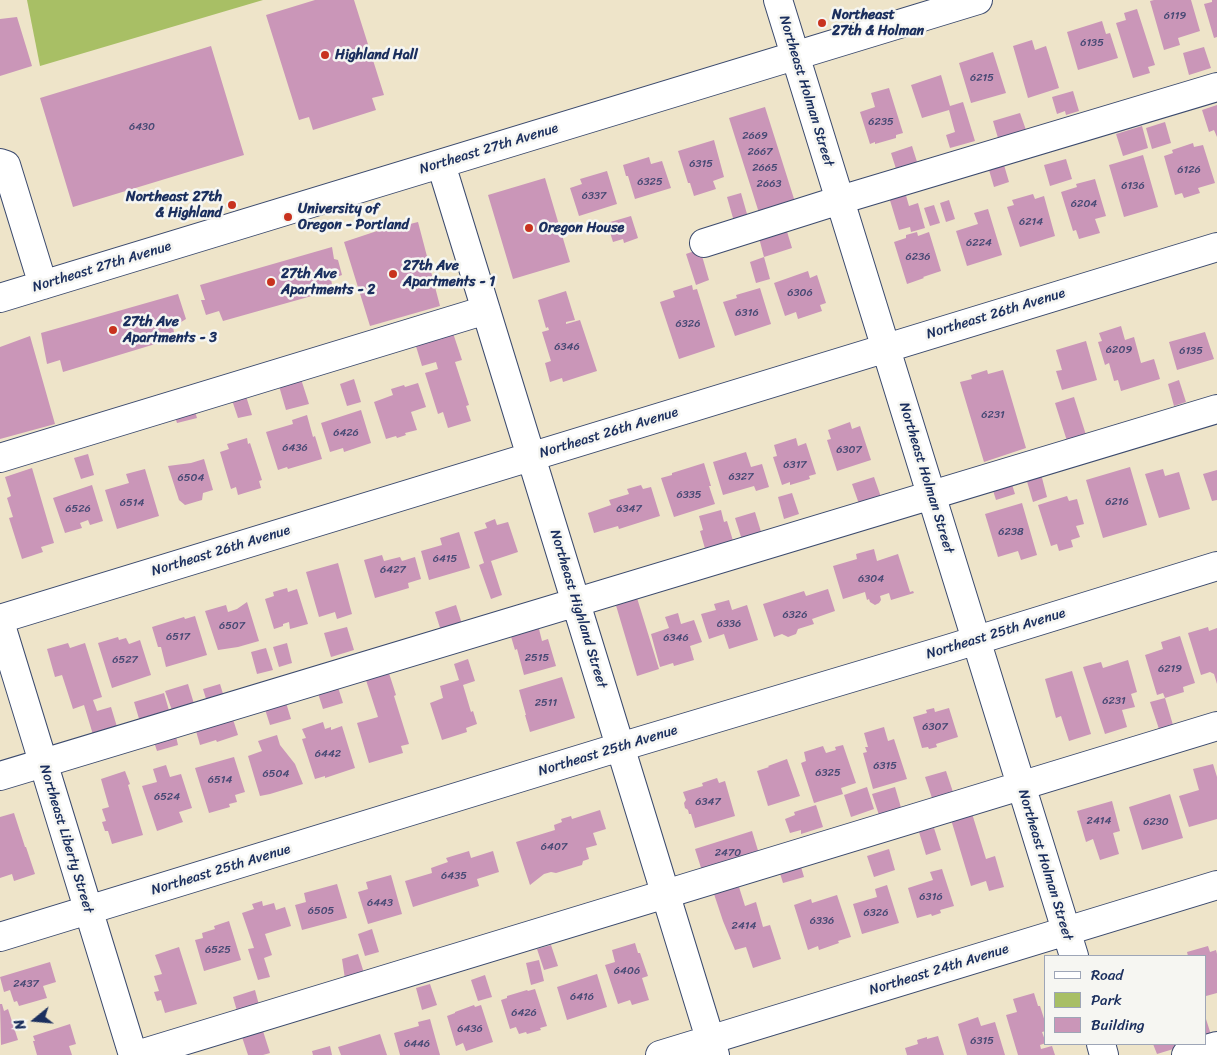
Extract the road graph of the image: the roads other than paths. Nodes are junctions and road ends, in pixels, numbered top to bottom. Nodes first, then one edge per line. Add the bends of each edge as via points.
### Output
1 (778, 0) edge
2 (978, 0) edge
3 (795, 55) junction
4 (1217, 86) edge
5 (0, 163) edge
6 (441, 164) junction
7 (840, 200) junction
8 (10, 217) edge
9 (704, 243) dead end
10 (1217, 247) edge
11 (43, 285) junction
12 (0, 298) edge
13 (486, 310) junction
14 (886, 348) junction
15 (1217, 409) edge
16 (531, 457) junction
17 (0, 458) edge
18 (931, 494) junction
19 (1217, 566) edge
20 (576, 602) junction
21 (0, 620) edge
22 (976, 640) junction
23 (1217, 726) edge
24 (620, 747) junction
25 (43, 763) junction
26 (0, 776) edge
27 (1021, 785) junction
28 (1217, 886) edge
29 (666, 894) junction
30 (88, 910) junction
31 (0, 937) edge
32 (1070, 944) edge
33 (1217, 1046) edge
34 (713, 1047) edge
35 (135, 1055) edge
36 (660, 1055) edge
37 (1186, 1055) edge

1 - 3 street, Northeast Holman Street
2 - 3 street, Northeast 27th Avenue
3 - 6 street, Northeast 27th Avenue
3 - 7 street, Northeast Holman Street
4 - 7 street
5 - 8 street via 6,165
6 - 11 street, Northeast 27th Avenue
6 - 13 street, Northeast Highland Street
7 - 9 street
7 - 14 street, Northeast Holman Street
8 - 11 street
10 - 14 street, Northeast 26th Avenue
11 - 12 street, Northeast 27th Avenue
13 - 16 street, Northeast Highland Street
13 - 17 street
14 - 16 street, Northeast 26th Avenue
14 - 18 street, Northeast Holman Street
15 - 18 street
16 - 20 street, Northeast Highland Street
16 - 21 street, Northeast 26th Avenue
18 - 20 street
18 - 22 street, Northeast Holman Street
19 - 22 street, Northeast 25th Avenue
20 - 24 street, Northeast Highland Street
20 - 25 street
21 - 25 street, Northeast Liberty Street
22 - 24 street, Northeast 25th Avenue
22 - 27 street, Northeast Holman Street
23 - 27 street
24 - 29 street, Northeast Highland Street
24 - 30 street, Northeast 25th Avenue
25 - 26 street
25 - 30 street, Northeast Liberty Street
27 - 29 street
27 - 32 street, Northeast Holman Street
28 - 32 street, Northeast 24th Avenue
29 - 34 street, Northeast Highland Street
29 - 35 street
30 - 31 street, Northeast 25th Avenue
30 - 35 street, Northeast Liberty Street
32 - 34 street, Northeast 24th Avenue
33 - 37 street
34 - 36 street, Northeast 24th Avenue

